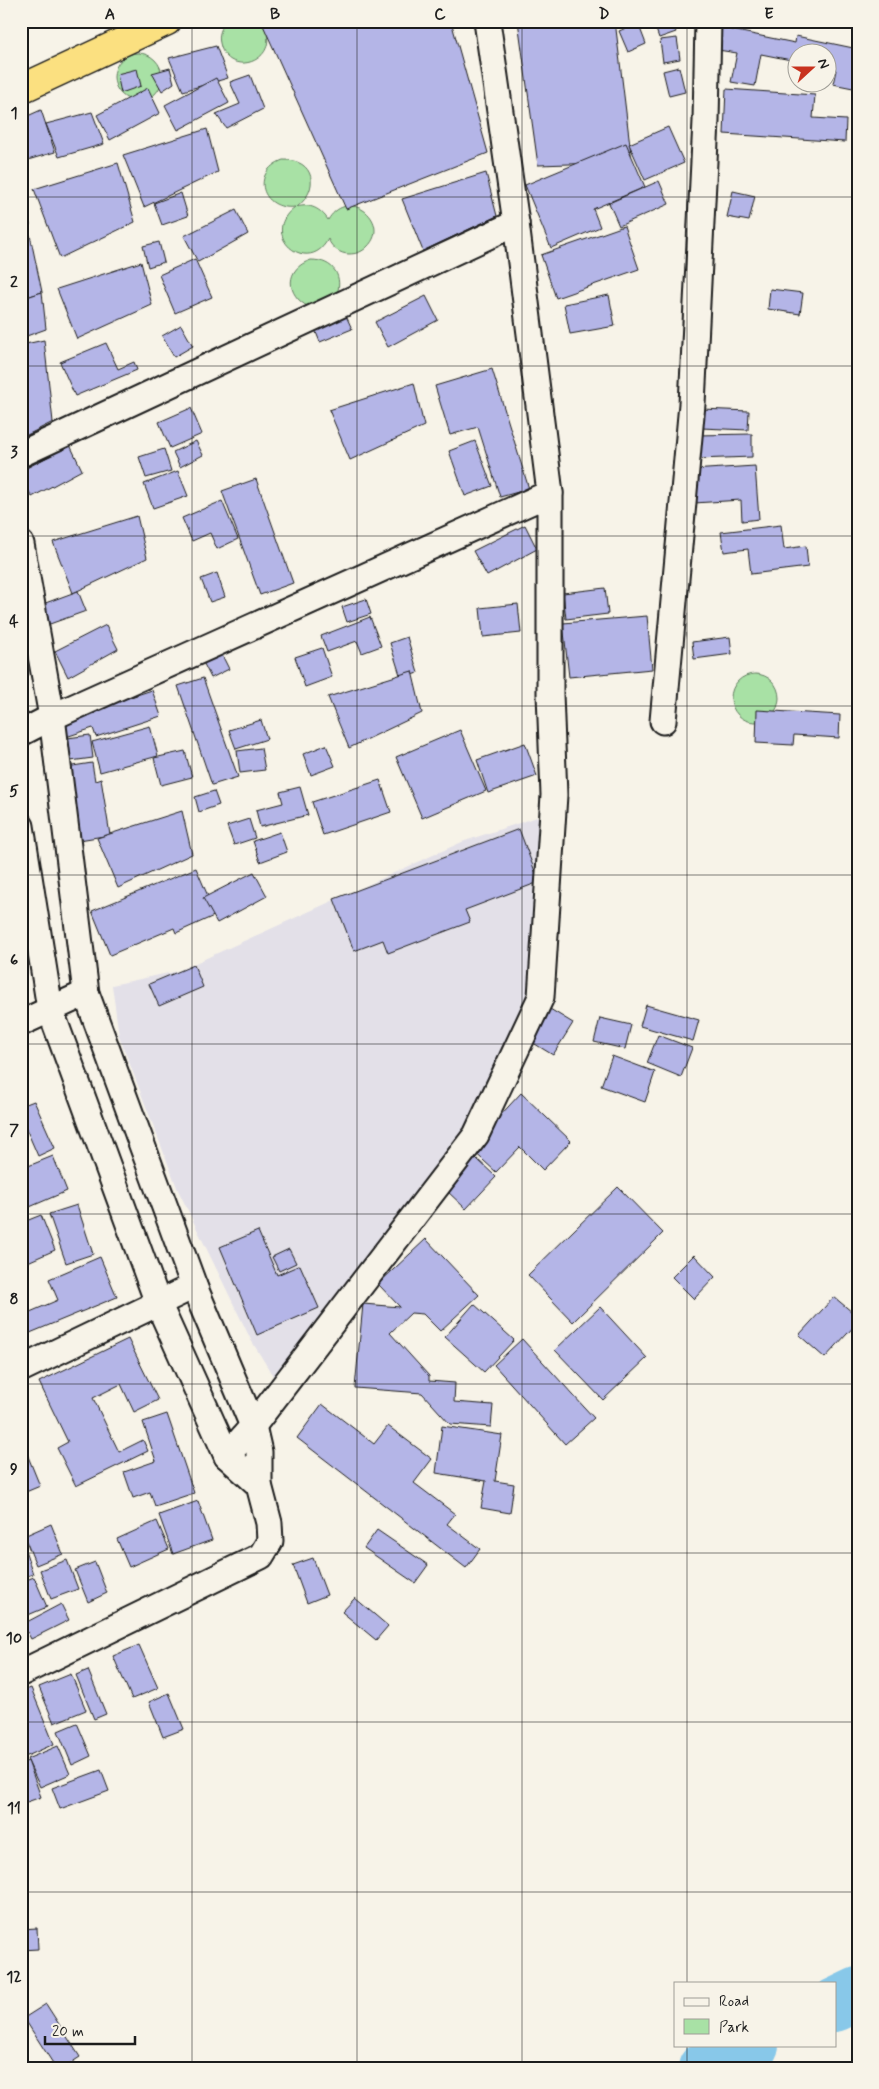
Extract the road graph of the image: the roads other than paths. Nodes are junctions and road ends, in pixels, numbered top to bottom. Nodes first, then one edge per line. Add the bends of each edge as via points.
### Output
1 (167, 21) edge
2 (488, 21) edge
3 (708, 21) edge
4 (21, 89) edge
5 (516, 223) junction
6 (21, 454) edge
7 (550, 493) junction
8 (21, 544) edge
9 (52, 717) junction
10 (663, 720) dead end
11 (21, 733) edge
12 (21, 826) edge
13 (86, 993) junction
14 (50, 1009) junction
15 (21, 1023) edge
16 (194, 1286) junction
17 (158, 1303) junction
18 (21, 1369) edge
19 (253, 1426) junction
20 (227, 1456) junction
21 (259, 1485) junction
22 (21, 1673) edge

1 - 4 highway
2 - 5 street
3 - 10 street via 706,131 692,404
5 - 6 street
5 - 7 street
7 - 9 street
7 - 19 street via 550,694 554,795 541,997 476,1135
8 - 9 street
9 - 11 street
9 - 13 street
12 - 14 street
13 - 14 street
13 - 16 street
14 - 15 street
14 - 17 street
16 - 17 street
16 - 19 street
17 - 18 street
17 - 20 street
19 - 20 street
19 - 21 street via 259,1452
20 - 21 street
21 - 22 street via 270,1541 261,1556

